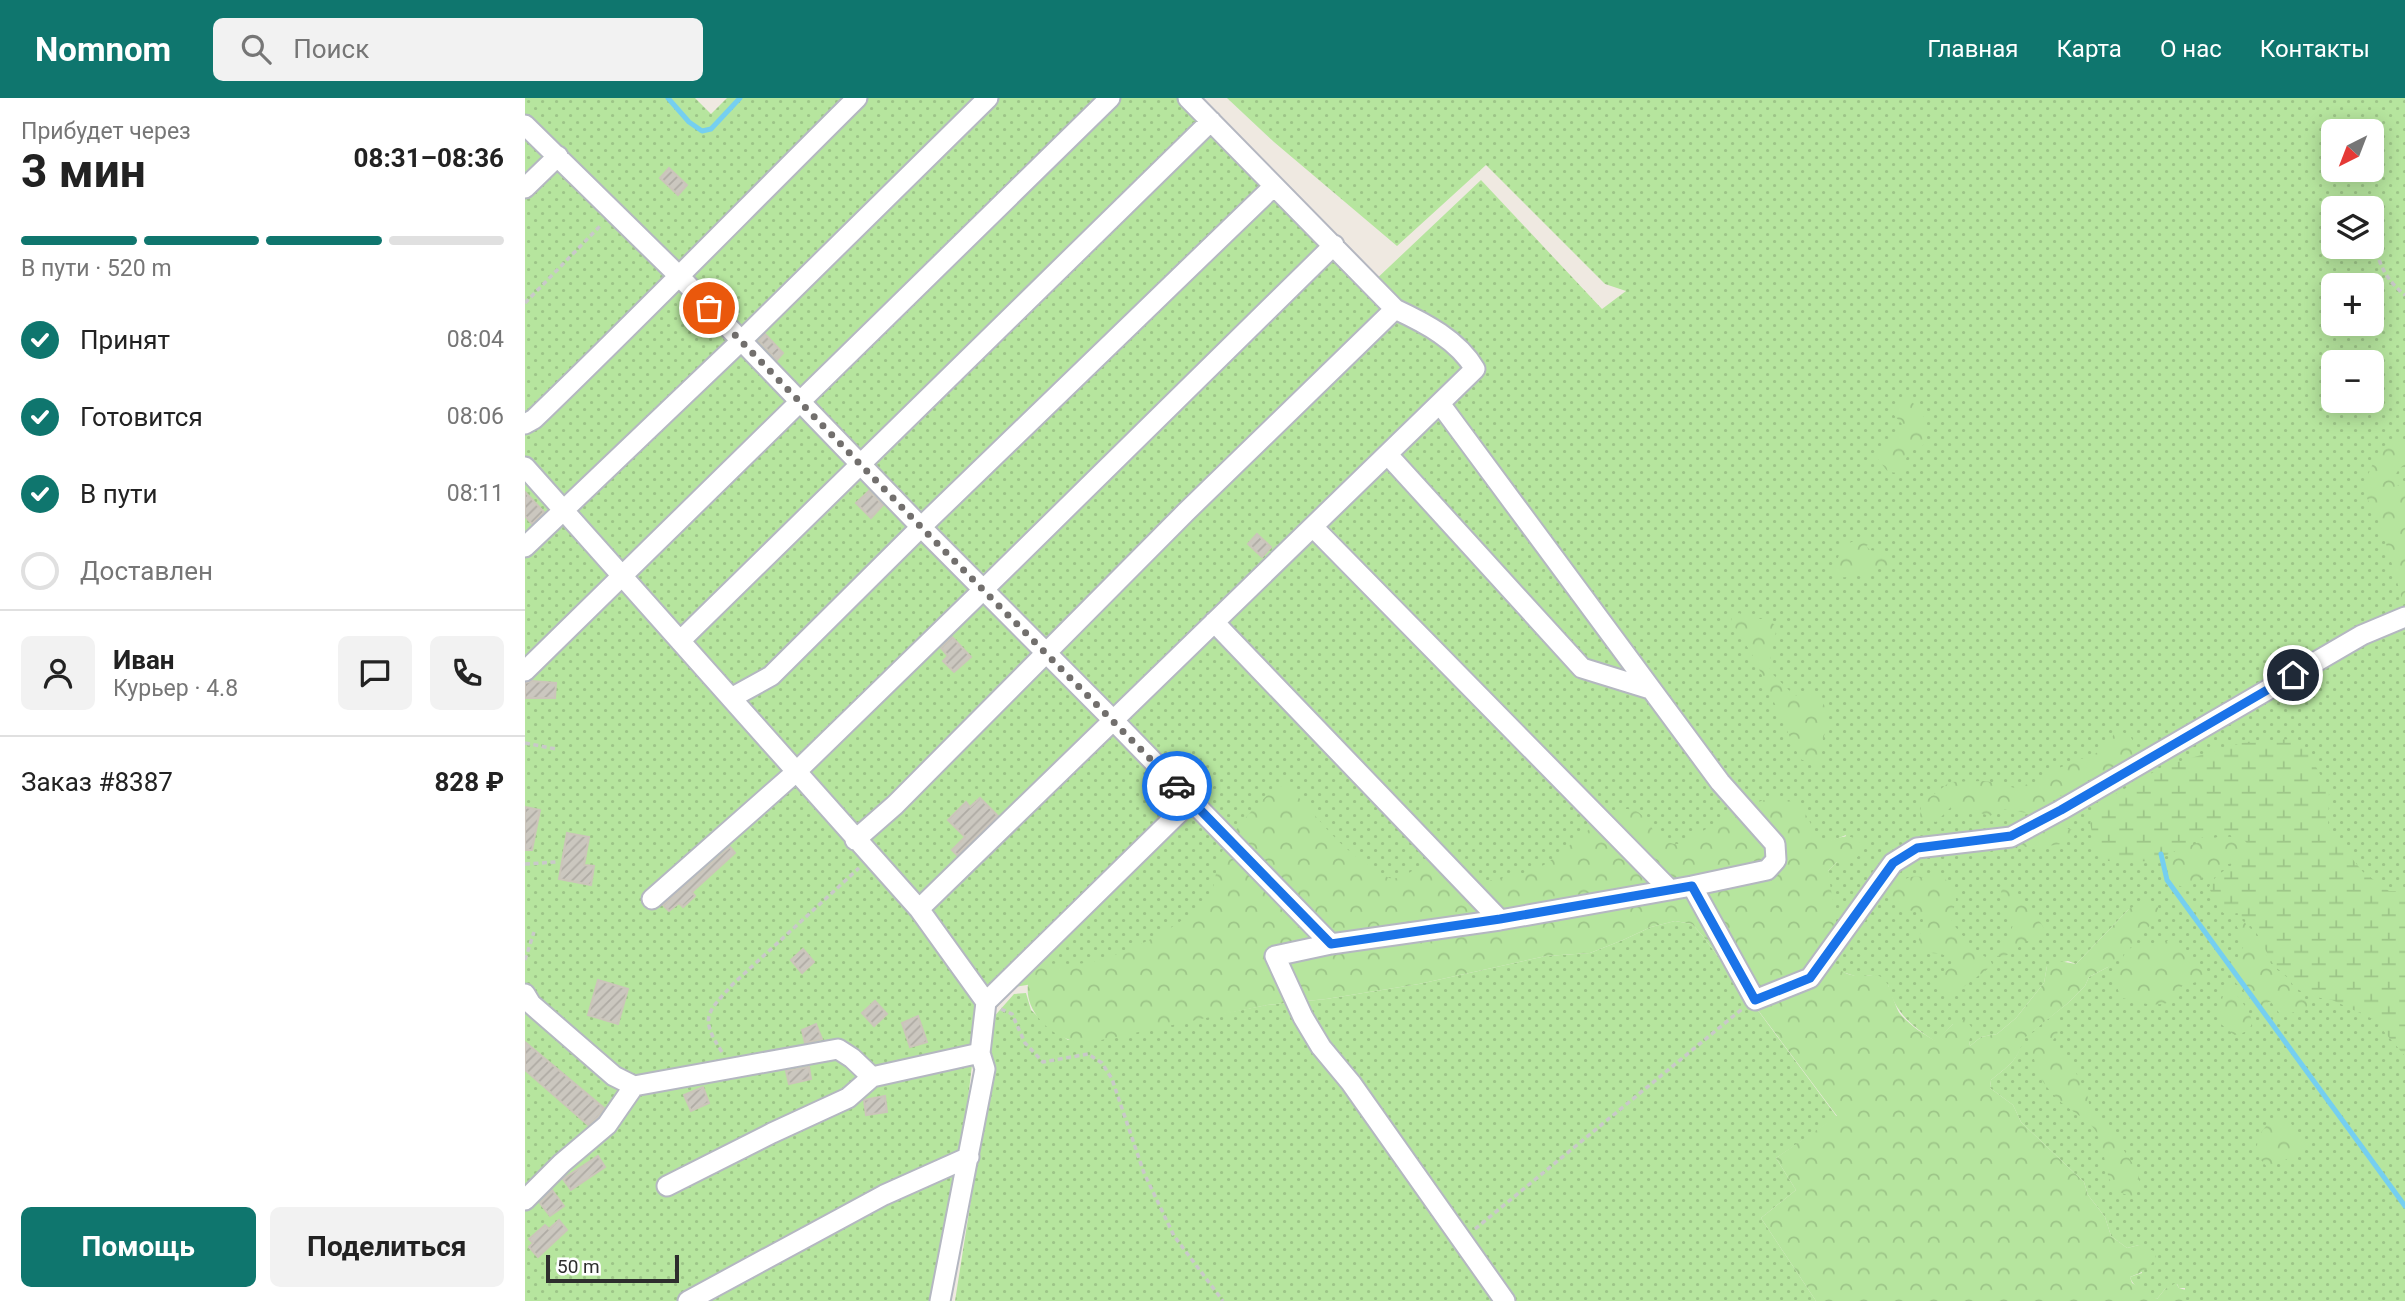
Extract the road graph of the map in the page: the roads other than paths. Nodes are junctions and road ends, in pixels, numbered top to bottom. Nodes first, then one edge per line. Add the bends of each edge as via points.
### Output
1 (857, 98) edge
2 (988, 98) edge
3 (1110, 98) edge
4 (1188, 98) edge
5 (1211, 121) junction
6 (525, 125) edge
7 (558, 156) junction
8 (1275, 186) junction
9 (525, 188) edge
10 (1334, 245) junction
11 (678, 275) junction
12 (1395, 309) junction
13 (741, 341) junction
14 (800, 402) junction
15 (1441, 405) junction
16 (525, 424) edge
17 (1388, 455) junction
18 (861, 465) junction
19 (525, 467) edge
20 (563, 510) junction
21 (921, 527) junction
22 (1313, 527) junction
23 (525, 547) edge
24 (622, 576) junction
25 (983, 590) junction
26 (2405, 617) edge
27 (1214, 622) junction
28 (680, 640) junction
29 (1046, 653) junction
30 (525, 671) edge
31 (1650, 689) junction
32 (731, 698) junction
33 (1113, 720) junction
34 (796, 772) junction
35 (1191, 801) junction
36 (855, 839) junction
37 (1692, 886) junction
38 (1670, 890) junction
39 (652, 899) dead end
40 (919, 909) junction
41 (1500, 919) junction
42 (1331, 944) junction
43 (525, 994) edge
44 (986, 1002) junction
45 (981, 1053) junction
46 (872, 1077) junction
47 (634, 1086) junction
48 (969, 1157) junction
49 (667, 1186) dead end
50 (525, 1199) edge
51 (939, 1300) edge
52 (688, 1301) edge
53 (1505, 1301) edge

1 - 11 street
2 - 13 street
3 - 14 street
4 - 5 street
5 - 8 street
5 - 18 street
6 - 7 street
7 - 9 street
7 - 11 street
8 - 10 street
8 - 21 street
10 - 12 street
10 - 25 street
11 - 13 street
11 - 16 street
12 - 15 street via 1443,336 1475,369
12 - 29 street
13 - 14 street
13 - 20 street
14 - 18 street
14 - 24 street
15 - 17 street
15 - 31 street
17 - 22 street
17 - 31 street via 1582,668
18 - 21 street
18 - 28 street
19 - 20 street
20 - 23 street
20 - 24 street
21 - 25 street
21 - 32 street via 771,676
22 - 27 street
22 - 38 street
24 - 28 street
24 - 30 street
25 - 29 street
25 - 34 street
26 - 37 street via 2362,635 2011,836 1917,848 1893,863 1810,978 1755,1000
27 - 33 street
27 - 41 street
28 - 32 street
29 - 33 street
29 - 36 street via 895,805
31 - 37 street via 1720,782 1775,844 1776,860 1767,870
32 - 34 street
33 - 35 street
33 - 40 street
34 - 36 street
34 - 39 street
35 - 42 street
35 - 44 street
36 - 40 street
37 - 38 street
38 - 41 street
40 - 44 street
41 - 42 street
42 - 53 street via 1275,956 1321,1047
43 - 47 street via 604,1068
44 - 45 street
45 - 46 street
45 - 48 street via 985,1069
46 - 47 street via 838,1049
46 - 49 street via 848,1098
47 - 50 street via 607,1125
48 - 51 street
48 - 52 street via 884,1195

